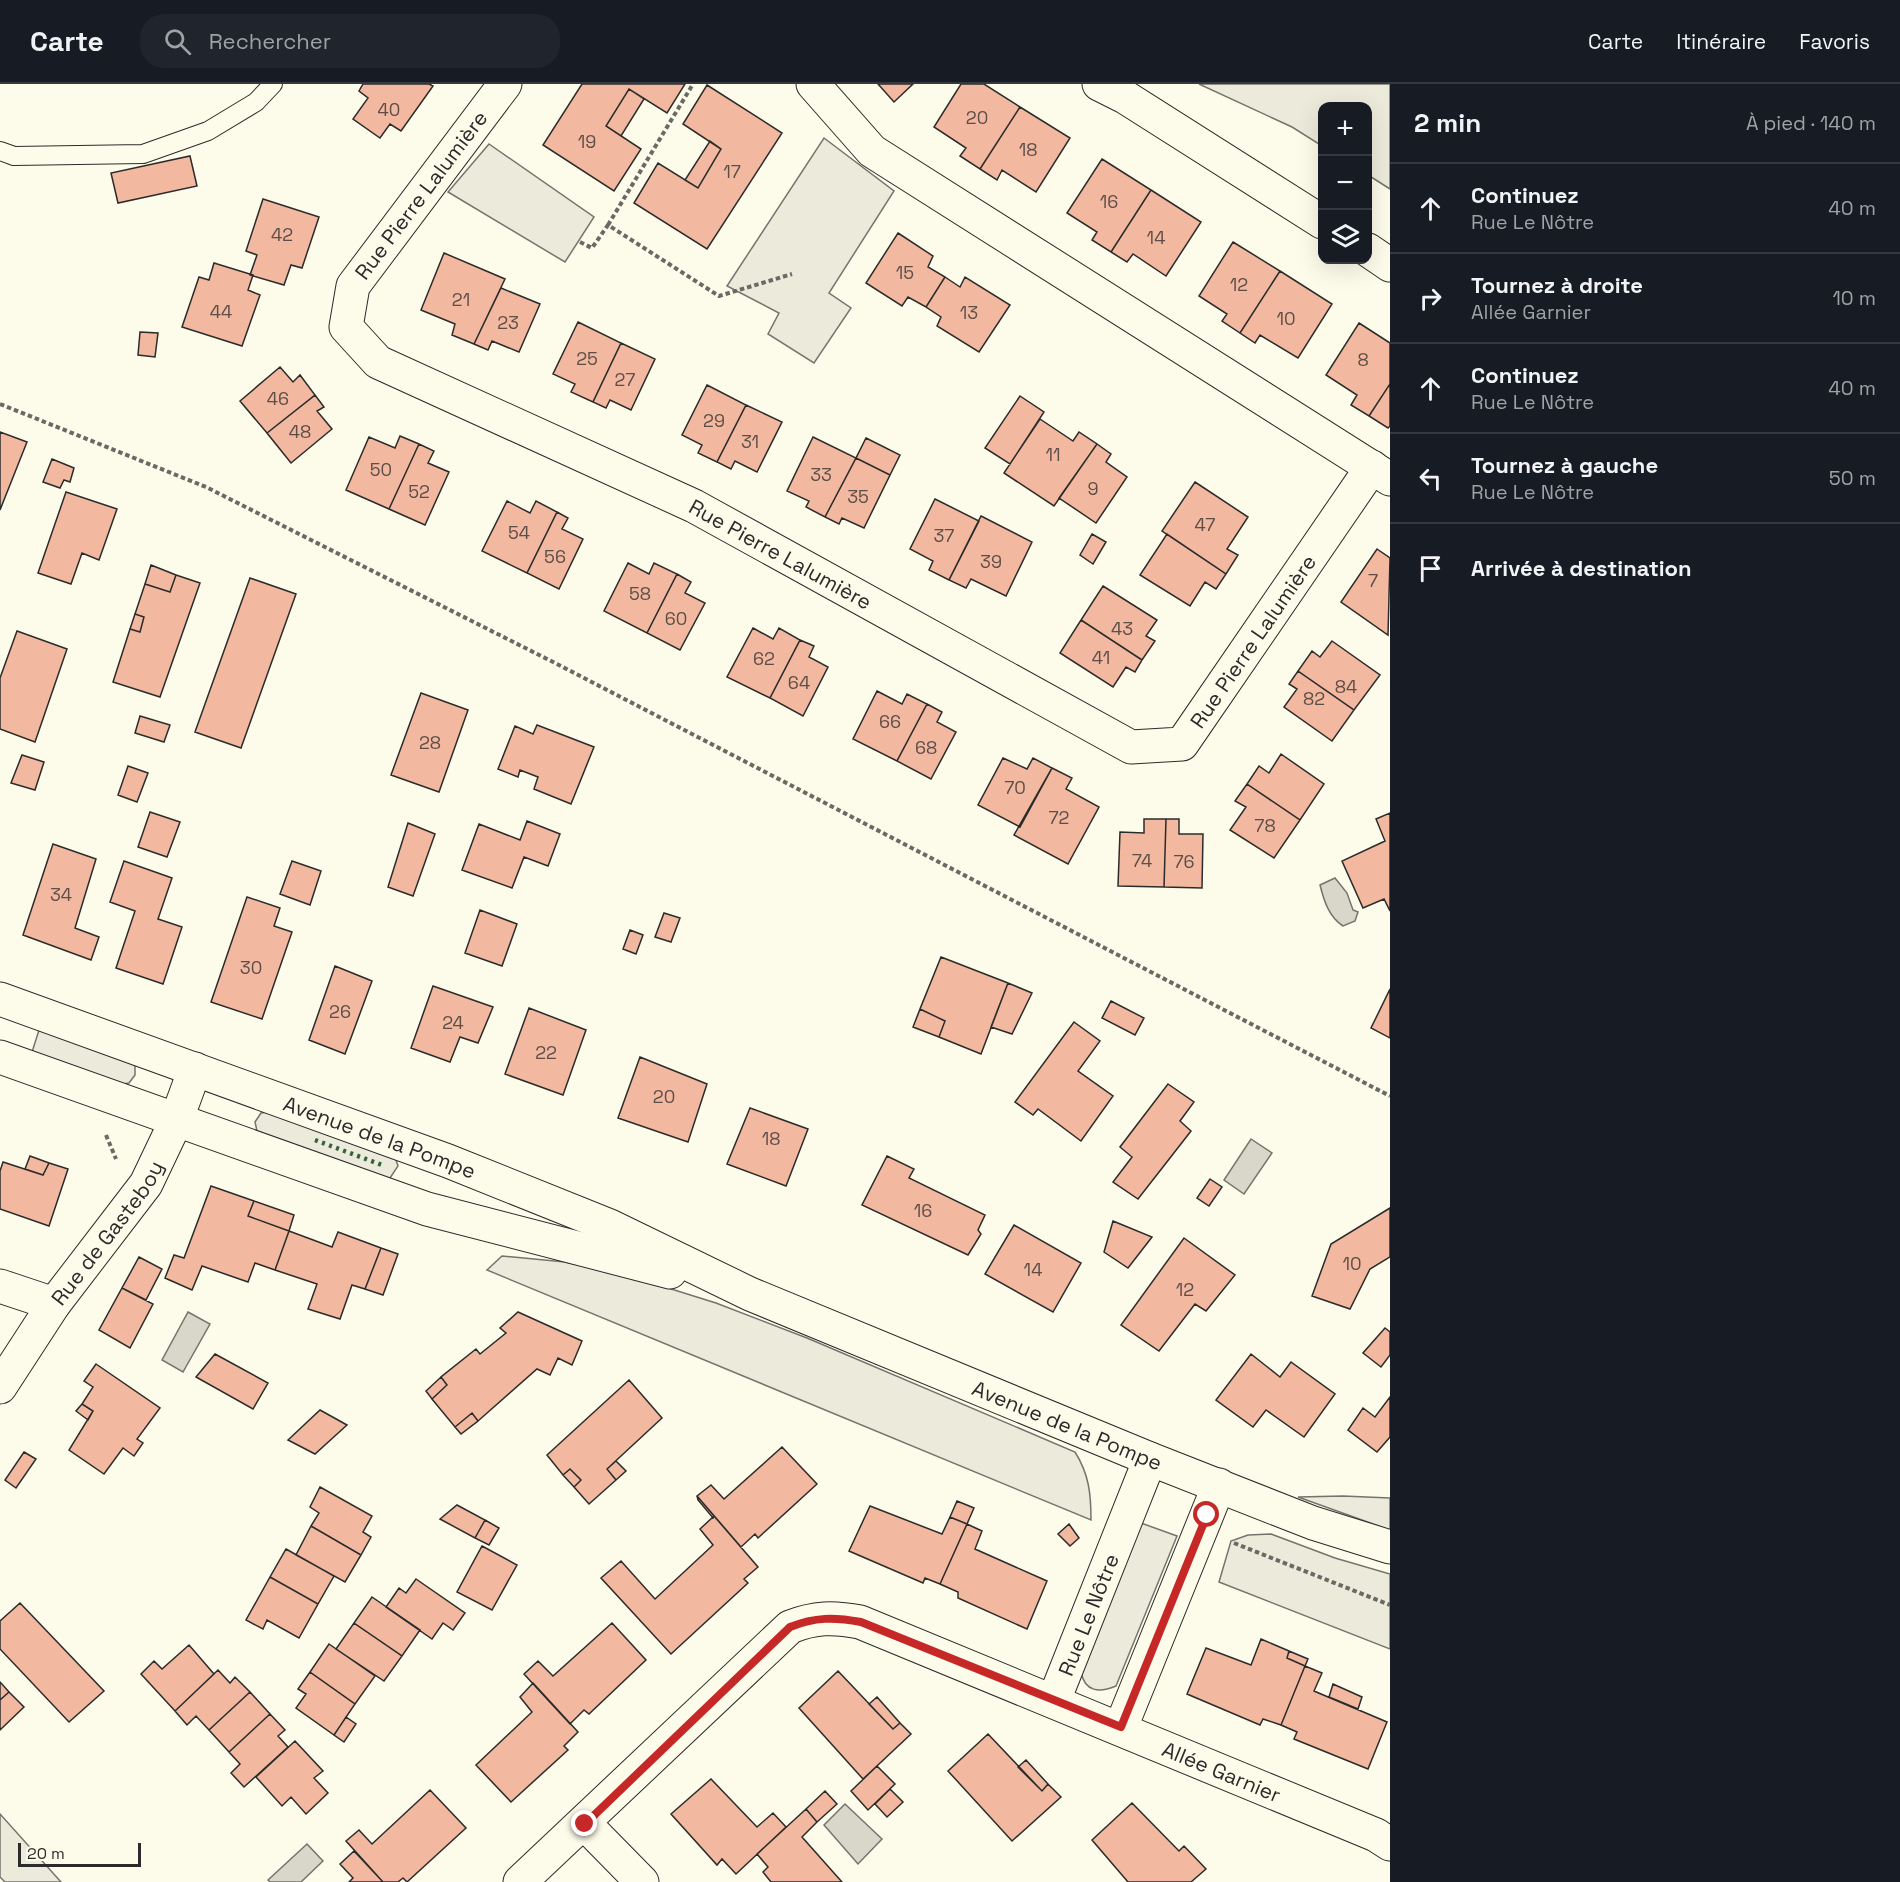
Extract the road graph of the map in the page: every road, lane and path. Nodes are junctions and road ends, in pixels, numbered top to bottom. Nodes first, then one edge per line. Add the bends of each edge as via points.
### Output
1 (273, 84) edge
2 (505, 84) edge
3 (693, 84) edge
4 (813, 84) edge
5 (1099, 84) edge
6 (0, 150) edge
7 (1318, 219) edge
8 (608, 225) junction
9 (580, 242) dead end
10 (1372, 253) edge
11 (1390, 265) edge
12 (792, 274) dead end
13 (0, 404) edge
14 (1381, 473) edge
15 (0, 999) edge
16 (0, 1057) edge
17 (195, 1069) junction
18 (1390, 1096) edge
19 (176, 1121) junction
20 (0, 1286) edge
21 (750, 1294) junction
22 (54, 1304) junction
23 (0, 1387) edge
24 (1150, 1459) junction
25 (1219, 1485) junction
26 (1201, 1530) junction
27 (1390, 1547) edge
28 (1390, 1605) edge
29 (1054, 1700) junction
30 (1121, 1727) junction
31 (585, 1824) junction
32 (1390, 1844) edge
33 (520, 1882) edge
34 (642, 1882) edge

1 - 6 lane via 256,102 208,131 143,154 14,156
2 - 14 street, Rue Pierre Lalumière via 353,286 346,327 378,362 694,506 1131,747 1182,744
3 - 8 path
4 - 14 street, Rue Pierre Lalumière via 872,151
5 - 7 street
8 - 9 path via 592,248
8 - 12 path via 719,296
10 - 11 street
13 - 18 path via 206,487 379,573
15 - 17 street, Avenue de la Pompe
16 - 19 street, Avenue de la Pompe
17 - 19 street, Rue de Gasteboy
17 - 21 street, Avenue de la Pompe via 448,1161 610,1226
19 - 21 street, Avenue de la Pompe via 427,1209
19 - 22 street, Rue de Gasteboy via 147,1184
20 - 22 street
21 - 24 street, Avenue de la Pompe
22 - 23 street, Rue de Gasteboy
24 - 25 street, Avenue de la Pompe
24 - 29 street, Rue Le Nôtre
25 - 26 street
25 - 27 street, Avenue de la Pompe via 1313,1523
26 - 28 path
26 - 30 street
29 - 30 street, Allée Garnier
29 - 31 street, Rue Le Nôtre via 861,1622 835,1617 810,1619 790,1627
30 - 32 street, Allée Garnier via 1376,1834
31 - 33 street, Rue Le Nôtre
31 - 34 street

